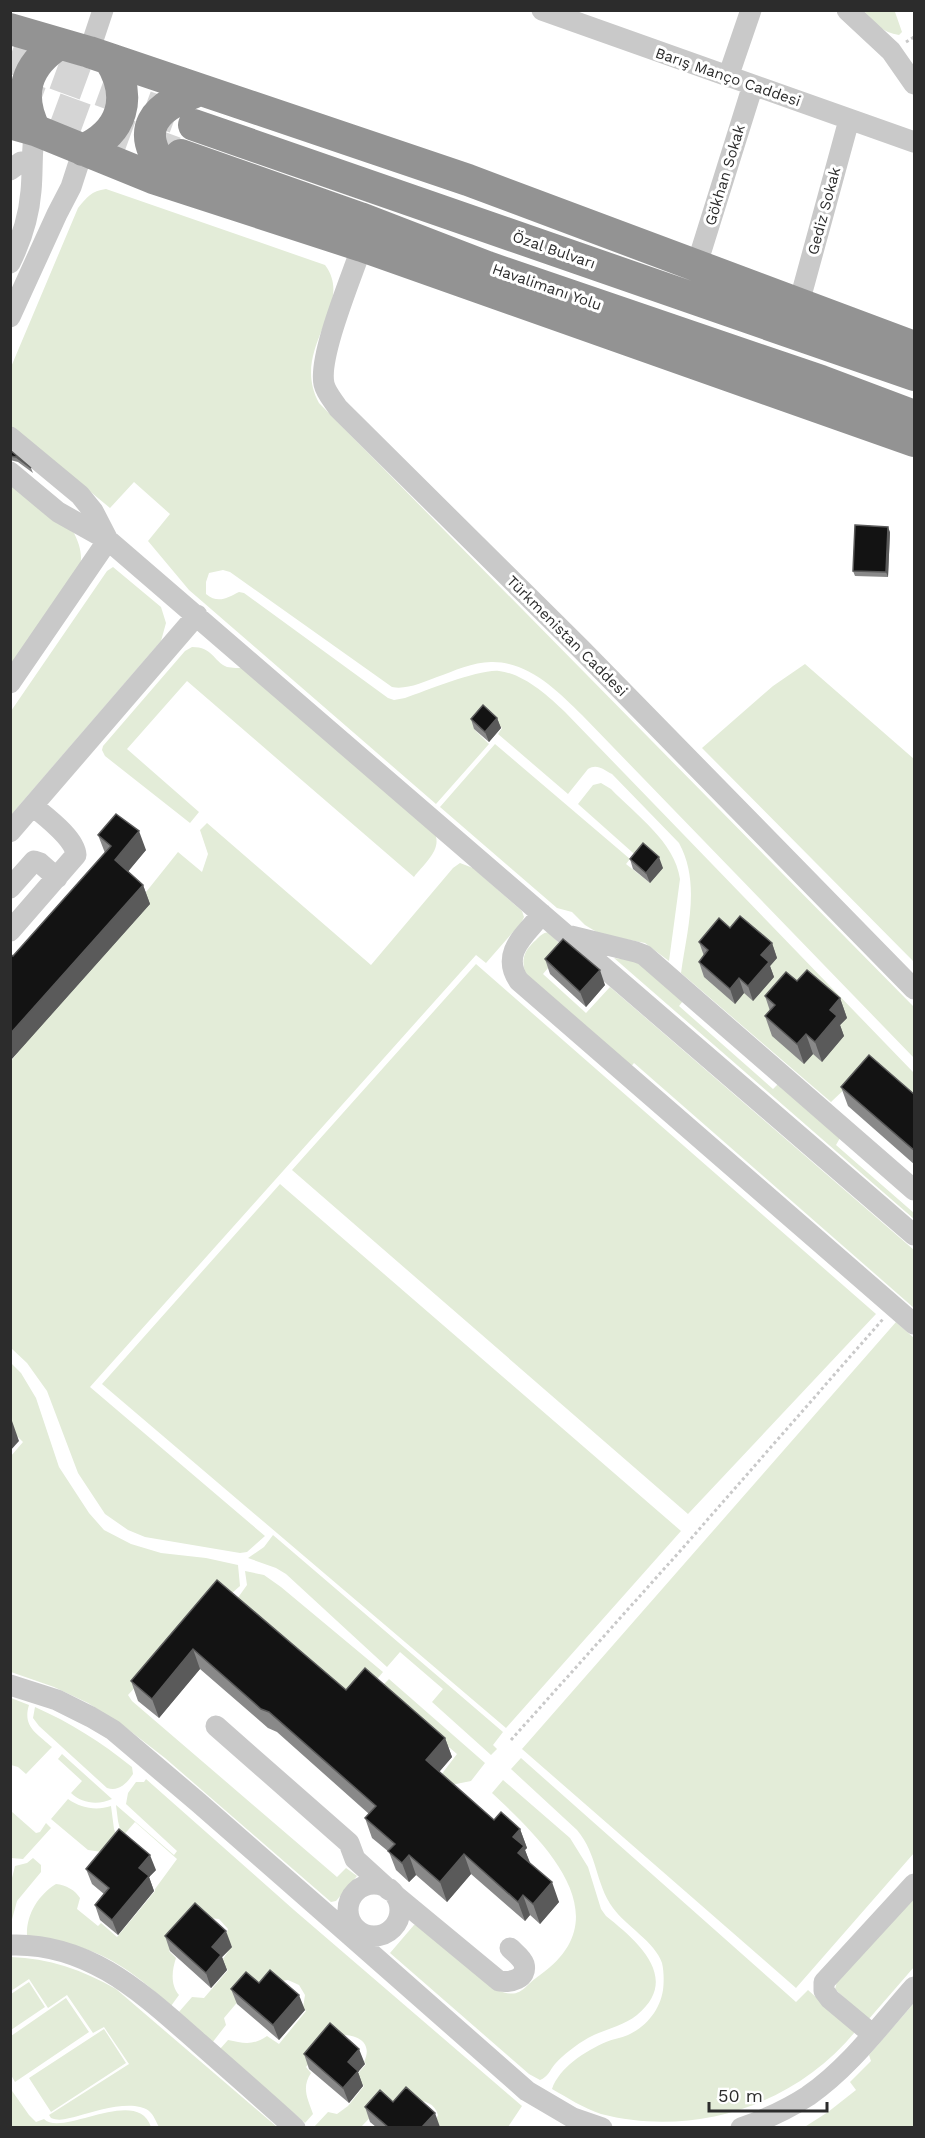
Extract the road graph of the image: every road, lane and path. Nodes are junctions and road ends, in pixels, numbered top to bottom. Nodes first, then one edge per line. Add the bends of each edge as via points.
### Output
1 (103, 10) edge
2 (542, 10) edge
3 (751, 10) edge
4 (847, 10) edge
5 (10, 28) edge
6 (59, 44) junction
7 (99, 56) junction
8 (728, 77) junction
9 (915, 84) edge
10 (753, 85) junction
11 (199, 90) junction
12 (849, 120) junction
13 (194, 125) tunnel mouth
14 (23, 127) edge
15 (915, 142) edge
16 (82, 150) junction
17 (182, 155) tunnel mouth
18 (32, 162) junction
19 (10, 170) edge
20 (178, 186) junction
21 (362, 246) junction
22 (10, 263) edge
23 (697, 264) junction
24 (799, 303) junction
25 (10, 318) edge
26 (915, 347) edge
27 (915, 375) edge
28 (915, 416) edge
29 (10, 436) edge
30 (915, 441) edge
31 (10, 472) edge
32 (108, 540) junction
33 (197, 615) junction
34 (10, 683) edge
35 (33, 806) junction
36 (10, 832) edge
37 (57, 878) junction
38 (10, 888) edge
39 (542, 914) junction
40 (10, 932) edge
41 (567, 936) junction
42 (915, 989) edge
43 (915, 1190) edge
44 (915, 1235) edge
45 (894, 1306) junction
46 (915, 1324) edge
47 (10, 1685) edge
48 (216, 1726) dead end
49 (511, 1740) dead end
50 (915, 1884) edge
51 (392, 1892) junction
52 (354, 1933) junction
53 (10, 1945) edge
54 (510, 1948) dead end
55 (915, 1987) edge
56 (872, 2034) junction
57 (295, 2127) edge
58 (602, 2127) edge
59 (741, 2127) edge

1 - 7 street
2 - 8 street, Barış Manço Caddesi
3 - 8 street
4 - 9 street via 891,51
5 - 6 highway
6 - 7 highway
6 - 14 highway via 47,51 30,75 26,88 29,117
7 - 11 highway
7 - 16 highway via 118,73 123,100 106,136
8 - 10 street, Barış Manço Caddesi
10 - 12 street, Barış Manço Caddesi
10 - 23 street, Gökhan Sokak
11 - 20 highway via 173,102 158,115 150,135 155,158
11 - 23 highway via 468,180
12 - 15 street, Barış Manço Caddesi
12 - 24 street, Gediz Sokak
13 - 27 highway, Özal Bulvarı
14 - 16 highway
14 - 18 street via 33,143
16 - 20 highway
16 - 25 street via 71,187
17 - 28 highway, Havalimanı Yolu via 487,267
18 - 19 street via 21,162
18 - 22 street via 29,208
20 - 21 highway
21 - 30 highway
21 - 42 street, Türkmenistan Caddesi via 328,346 324,382 329,396
23 - 24 highway
24 - 26 highway
29 - 32 street via 80,495
31 - 32 street via 58,512
32 - 33 street
32 - 34 street
33 - 35 street
33 - 39 street
35 - 36 street
35 - 37 street via 76,848 76,855
37 - 38 street via 34,861
37 - 40 street
39 - 41 street
39 - 45 street via 511,954 519,981
41 - 43 street via 644,955
41 - 44 street
45 - 46 street
45 - 49 path
47 - 52 street via 57,1700 113,1730
48 - 51 street via 349,1843 355,1859
50 - 56 street via 824,1982 830,1999
51 - 52 street via 399,1916 392,1929 371,1936
51 - 52 street via 375,1885 354,1894 348,1908
51 - 54 street via 499,1981 513,1982 524,1970 524,1963
52 - 58 street via 527,2091 573,2118
53 - 57 street via 70,1954 127,1982
55 - 56 street
56 - 59 street via 843,2067 807,2097

